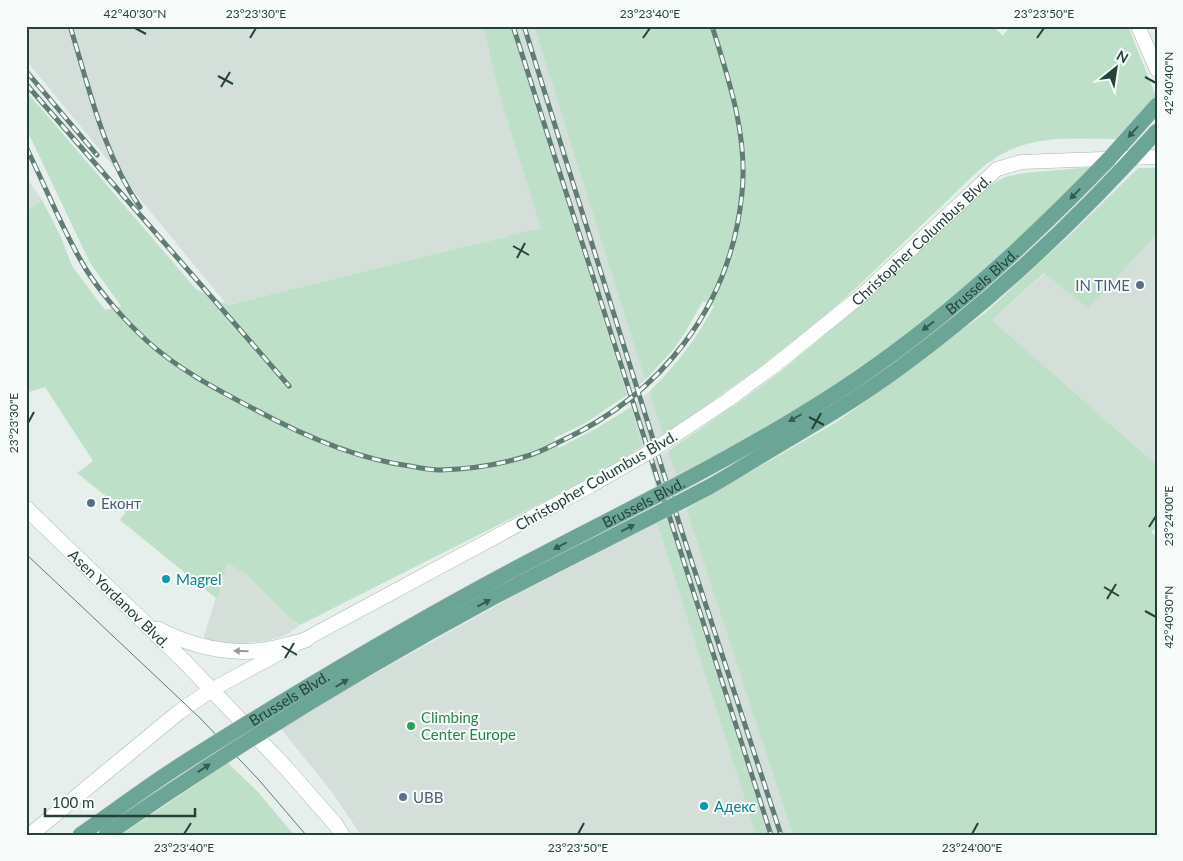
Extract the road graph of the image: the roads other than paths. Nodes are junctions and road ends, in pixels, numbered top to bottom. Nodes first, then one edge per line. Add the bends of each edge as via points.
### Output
1 (1138, 26) edge
2 (1157, 70) edge
3 (1157, 105) edge
4 (1157, 132) edge
5 (1157, 158) edge
6 (26, 508) edge
7 (142, 620) junction
8 (306, 640) junction
9 (211, 690) junction
10 (30, 835) edge
11 (80, 835) edge
12 (106, 835) edge
13 (342, 835) edge

1 - 2 street
3 -> 11 main road, Brussels Blvd., bridge via 1054,216 997,269 938,319 821,403 704,470 509,572 355,658 167,774
12 -> 4 main road, Brussels Blvd., bridge via 233,750 362,671 495,597 712,486 829,416 899,368 1007,281 1066,228
5 - 8 street, Christopher Columbus Blvd., bridge via 1021,162 997,169 862,295 728,400 653,450 590,486
6 - 7 main road, Asen Yordanov Blvd.
8 -> 7 main road via 265,650 218,650 173,637
7 - 9 main road, Asen Yordanov Blvd.
8 - 9 street, Christopher Columbus Blvd.
9 - 10 main road, Christopher Columbus Blvd. via 179,712
9 - 13 main road, Asen Yordanov Blvd. via 287,769

